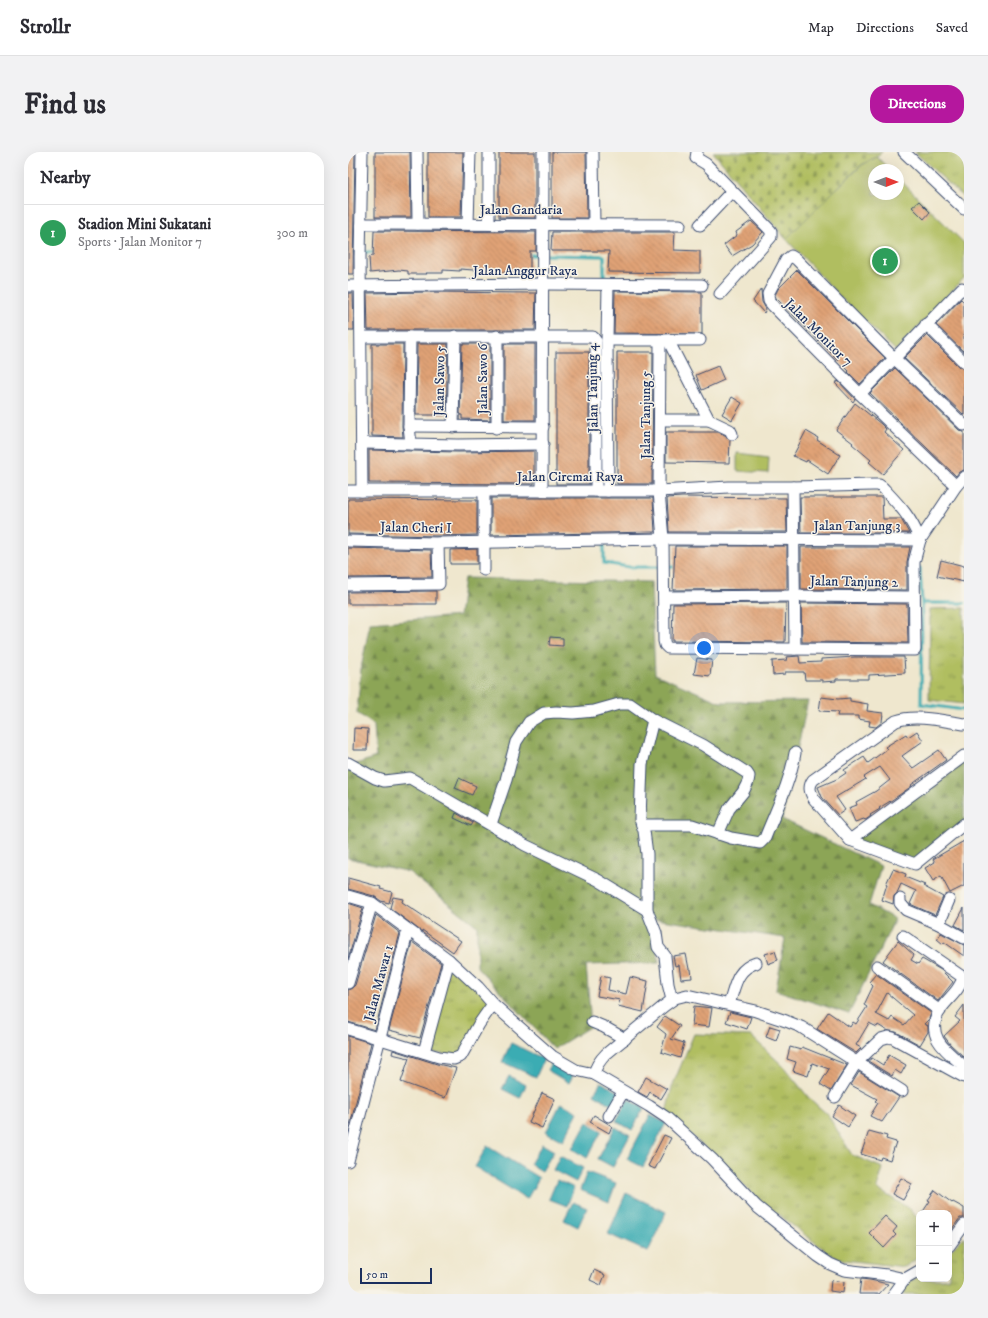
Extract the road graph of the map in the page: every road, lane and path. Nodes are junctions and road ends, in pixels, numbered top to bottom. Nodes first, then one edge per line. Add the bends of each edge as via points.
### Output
1 (362, 152) edge
2 (417, 152) edge
3 (470, 152) edge
4 (489, 152) edge
5 (543, 152) edge
6 (593, 152) edge
7 (904, 152) edge
8 (694, 154) edge
9 (732, 191) junction
10 (964, 209) edge
11 (361, 224) junction
12 (418, 224) junction
13 (468, 224) junction
14 (489, 224) junction
15 (543, 224) junction
16 (594, 224) junction
17 (680, 224) dead end
18 (700, 226) dead end
19 (543, 284) junction
20 (604, 285) junction
21 (702, 285) dead end
22 (348, 286) edge
23 (361, 286) junction
24 (963, 289) edge
25 (720, 294) dead end
26 (926, 324) junction
27 (455, 336) junction
28 (497, 336) junction
29 (362, 337) junction
30 (410, 337) junction
31 (543, 337) junction
32 (607, 340) junction
33 (664, 340) junction
34 (700, 340) dead end
35 (894, 358) junction
36 (964, 362) edge
37 (860, 394) junction
38 (660, 420) junction
39 (709, 420) junction
40 (496, 425) junction
41 (964, 425) edge
42 (409, 426) junction
43 (453, 427) junction
44 (543, 427) junction
45 (732, 434) dead end
46 (362, 443) junction
47 (411, 444) junction
48 (543, 444) junction
49 (964, 477) edge
50 (956, 486) junction
51 (793, 487) junction
52 (348, 491) edge
53 (362, 491) junction
54 (542, 491) junction
55 (602, 491) junction
56 (659, 491) junction
57 (484, 492) junction
58 (663, 539) junction
59 (794, 540) junction
60 (920, 540) junction
61 (348, 541) edge
62 (438, 542) junction
63 (484, 542) junction
64 (484, 570) dead end
65 (348, 585) edge
66 (794, 596) junction
67 (664, 597) junction
68 (914, 597) junction
69 (795, 649) junction
70 (653, 720) junction
71 (964, 724) edge
72 (795, 753) dead end
73 (964, 756) edge
74 (348, 763) edge
75 (490, 824) junction
76 (964, 824) edge
77 (642, 825) junction
78 (718, 834) junction
79 (850, 840) junction
80 (348, 896) edge
81 (900, 899) dead end
82 (949, 900) dead end
83 (372, 903) junction
84 (647, 910) junction
85 (939, 924) junction
86 (408, 930) junction
87 (903, 936) dead end
88 (964, 938) edge
89 (449, 960) junction
90 (756, 963) dead end
91 (877, 966) dead end
92 (964, 978) edge
93 (348, 984) edge
94 (961, 991) edge
95 (672, 1000) junction
96 (493, 1004) junction
97 (729, 1004) junction
98 (940, 1011) junction
99 (592, 1022) dead end
100 (348, 1030) edge
101 (379, 1039) junction
102 (625, 1039) junction
103 (424, 1052) junction
104 (856, 1063) junction
105 (964, 1066) edge
106 (594, 1074) junction
107 (964, 1077) edge
108 (902, 1091) dead end
109 (623, 1092) junction
110 (835, 1098) dead end
111 (609, 1116) dead end
112 (348, 1161) edge
113 (964, 1225) edge
114 (952, 1242) edge
115 (916, 1273) edge
116 (905, 1279) junction
117 (894, 1294) edge

1 - 11 street
2 - 12 street
3 - 13 street
4 - 14 street
5 - 15 street
6 - 16 street
7 - 10 street
8 - 9 street
9 - 18 street
9 - 25 street via 771,231 771,237
11 - 12 street, Jalan Gandaria
11 - 23 street
12 - 13 street, Jalan Gandaria
13 - 14 street, Jalan Gandaria
14 - 15 street, Jalan Gandaria
15 - 16 street, Jalan Gandaria
15 - 19 street
16 - 17 street, Jalan Gandaria
19 - 20 street, Jalan Anggur Raya
19 - 23 street, Jalan Anggur Raya
19 - 31 street
20 - 21 street, Jalan Anggur Raya
20 - 32 street, Jalan Tanjung 4
22 - 23 street, Jalan Anggur Raya
23 - 29 street
24 - 26 street
26 - 35 street
26 - 36 street
27 - 28 street
27 - 30 street
27 - 43 street, Jalan Sawo 5
28 - 31 street
28 - 40 street, Jalan Sawo 6
29 - 30 street
29 - 46 street
30 - 42 street
31 - 44 street
31 - 55 street via 592,337 596,341
32 - 33 street
32 - 55 street, Jalan Tanjung 4
33 - 34 street
33 - 38 street, Jalan Tanjung 5
33 - 39 street
35 - 37 street
35 - 37 street, Jalan Monitor 7 via 796,259 791,256 786,260 768,294 769,301
35 - 41 street
37 - 50 street, Jalan Monitor 7
38 - 39 street
38 - 56 street, Jalan Tanjung 5
39 - 45 street via 730,430
40 - 43 street
40 - 44 street
42 - 43 street
42 - 47 street
44 - 48 street
46 - 47 street
46 - 53 street
47 - 48 street
48 - 54 street
49 - 50 street
50 - 60 street
51 - 56 street, Jalan Ciremai Raya
51 - 59 street
51 - 60 street via 873,484 879,486 907,515
52 - 53 street, Jalan Ciremai Raya
53 - 57 street, Jalan Ciremai Raya
54 - 55 street, Jalan Ciremai Raya
54 - 57 street, Jalan Ciremai Raya
55 - 56 street, Jalan Ciremai Raya
56 - 58 street, Jalan Tanjung 5
57 - 63 street
58 - 59 street, Jalan Tanjung 3
58 - 63 street, Jalan Cheri I
58 - 67 street, Jalan Tanjung 5
59 - 60 street, Jalan Tanjung 3
59 - 66 street
60 - 68 street via 914,566
61 - 62 street, Jalan Cheri I
62 - 63 street, Jalan Cheri I
62 - 65 street via 439,584
63 - 64 street
66 - 67 street, Jalan Tanjung 2
66 - 68 street, Jalan Tanjung 2
66 - 69 street
67 - 69 street, Jalan Tanjung 5 via 664,641 668,648
68 - 69 street via 914,650
70 - 75 street via 630,704 619,704 594,711 544,713 529,722 516,742
70 - 77 street via 642,764
70 - 78 street via 747,773 748,782 730,809
71 - 79 street via 914,718 896,721 813,780 810,784 810,793
72 - 78 street via 788,780 763,841 760,843
73 - 79 street
74 - 75 street via 384,781 410,778
75 - 84 street via 542,854 598,880
76 - 79 street via 915,864
77 - 78 street via 692,825
77 - 84 street via 647,854
80 - 83 street
81 - 85 street via 906,910
82 - 85 street
83 - 86 street
83 - 93 street
84 - 95 street via 658,946 665,956
85 - 88 street
86 - 89 street
86 - 101 street, Jalan Mawar 1
87 - 92 street
89 - 96 street
89 - 103 street
90 - 97 street via 749,965 740,973
91 - 98 street
92 - 94 street
94 - 98 street
95 - 97 street via 687,995
95 - 102 street
96 - 103 street via 461,1056 454,1059
96 - 106 street via 552,1056 576,1070
97 - 104 street via 801,1027
98 - 105 street via 936,1021 936,1036
99 - 102 street
100 - 101 street
101 - 103 street
101 - 112 street, Jalan Mawar 1
102 - 106 street via 599,1061
104 - 107 street via 881,1039 888,1037
104 - 108 street
104 - 110 street
106 - 109 street
109 - 111 street
109 - 116 street via 666,1118 712,1160 756,1206 830,1264 848,1270
113 - 114 street
115 - 116 street
116 - 117 street

